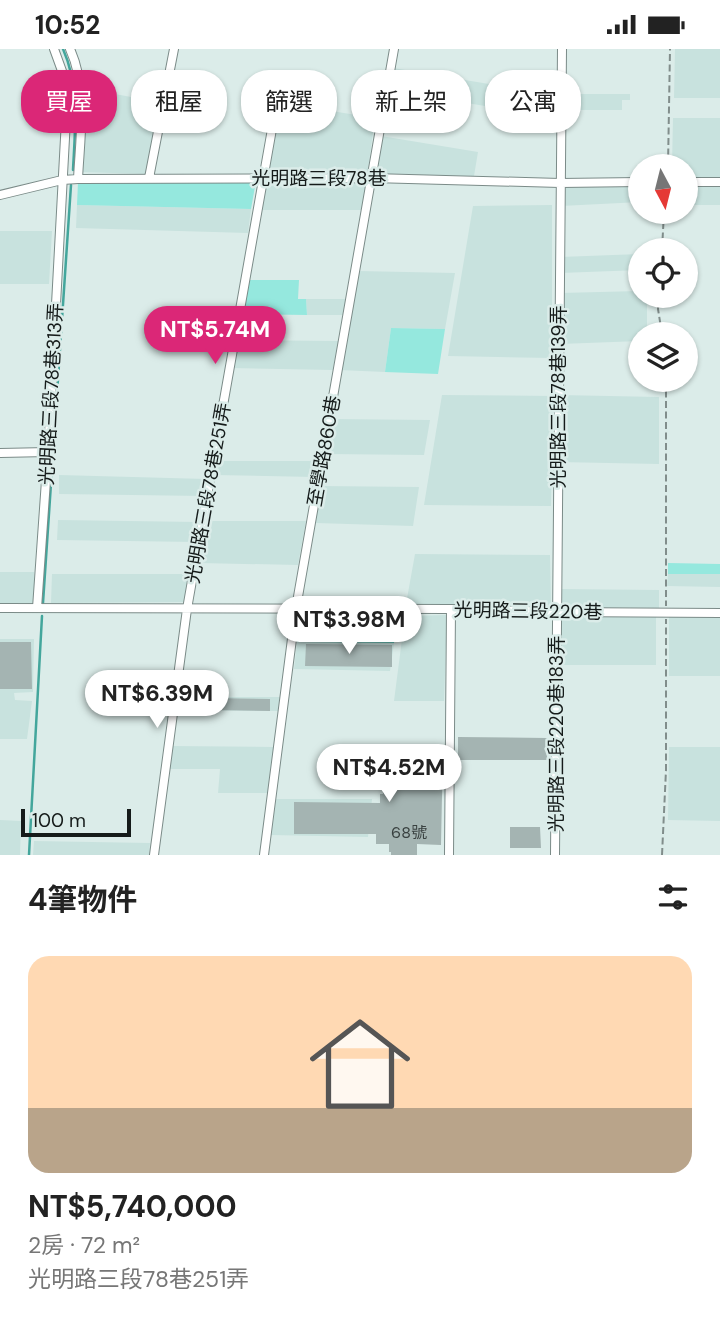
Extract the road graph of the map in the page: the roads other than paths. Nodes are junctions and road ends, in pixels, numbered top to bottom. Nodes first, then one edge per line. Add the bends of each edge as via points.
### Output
1 (54, 49) edge
2 (69, 49) edge
3 (174, 49) edge
4 (394, 49) edge
5 (562, 49) edge
6 (271, 133) edge
7 (149, 178) junction
8 (372, 178) junction
9 (78, 179) junction
10 (263, 179) junction
11 (62, 180) junction
12 (628, 182) edge
13 (698, 182) edge
14 (720, 182) edge
15 (560, 183) junction
16 (0, 195) edge
17 (48, 452) junction
18 (0, 453) edge
19 (0, 608) edge
20 (37, 608) junction
21 (296, 608) junction
22 (187, 609) junction
23 (451, 609) junction
24 (557, 612) junction
25 (720, 613) edge
26 (154, 855) edge
27 (264, 855) edge
28 (449, 855) edge
29 (555, 855) edge

1 - 11 street, 光明路三段78巷313弄 via 66,82
2 - 9 street via 81,99
3 - 7 street
4 - 8 street, 至學路860巷
5 - 15 street, 光明路三段78巷139弄
6 - 10 street, 光明路三段78巷251弄
7 - 9 street, 光明路三段78巷
7 - 10 street, 光明路三段78巷
8 - 10 street, 光明路三段78巷
8 - 15 street, 光明路三段78巷
8 - 21 street, 至學路860巷
9 - 11 street, 光明路三段78巷
10 - 22 street, 光明路三段78巷251弄
11 - 16 street, 光明路三段78巷
11 - 17 street, 光明路三段78巷313弄
12 - 15 street, 光明路三段78巷
13 - 14 street
15 - 24 street, 光明路三段78巷139弄
17 - 18 street
17 - 20 street, 光明路三段78巷313弄
19 - 20 street, 光明路三段220巷
20 - 22 street, 光明路三段220巷
21 - 22 street, 光明路三段220巷
21 - 23 street, 光明路三段220巷
21 - 27 street, 至學路860巷
22 - 26 street, 光明路三段78巷251弄
23 - 24 street, 光明路三段220巷
23 - 28 street
24 - 25 street, 光明路三段220巷
24 - 29 street, 光明路三段220巷183弄

